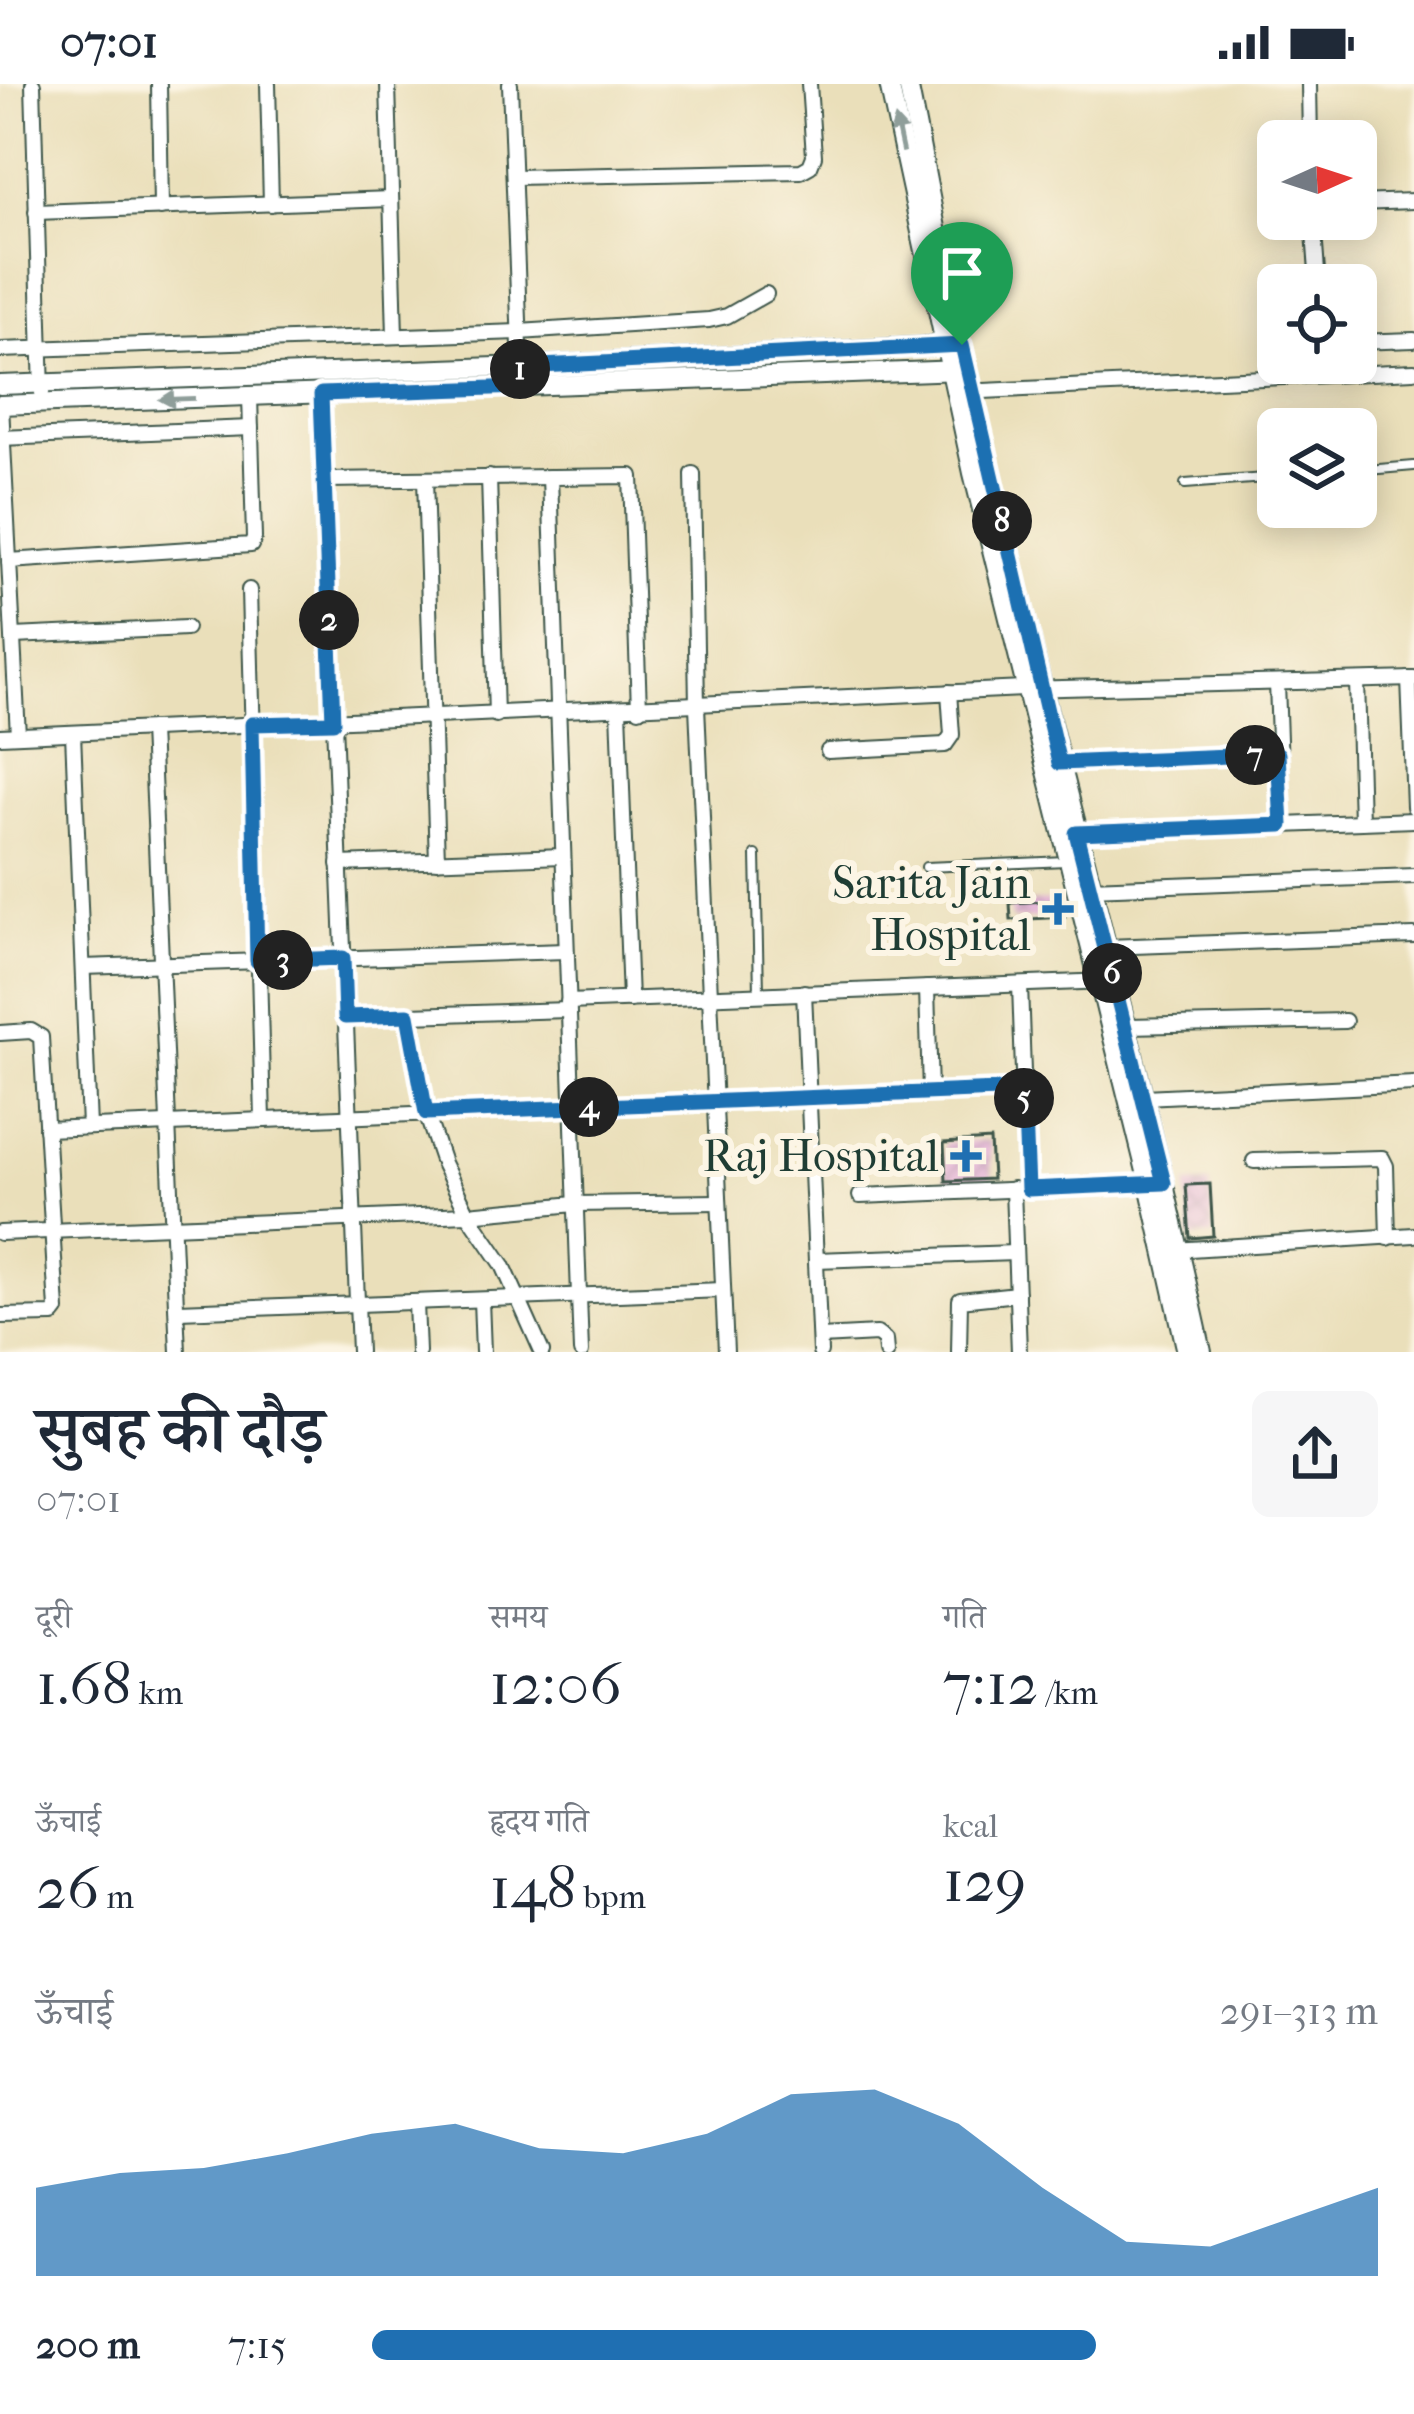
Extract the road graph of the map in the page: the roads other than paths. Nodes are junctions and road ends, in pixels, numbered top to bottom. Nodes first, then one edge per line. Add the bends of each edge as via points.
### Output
1 (33, 84) edge
2 (159, 84) edge
3 (268, 84) edge
4 (388, 84) edge
5 (510, 84) edge
6 (808, 84) edge
7 (889, 84) edge
8 (908, 84) edge
9 (1309, 84) edge
10 (1310, 120) edge
11 (514, 177) junction
12 (391, 200) junction
13 (1414, 201) edge
14 (1377, 202) edge
15 (271, 204) junction
16 (161, 208) junction
17 (37, 212) junction
18 (766, 294) dead end
19 (519, 332) junction
20 (394, 336) junction
21 (1414, 340) edge
22 (1377, 341) edge
23 (954, 345) junction
24 (40, 348) junction
25 (0, 350) edge
26 (959, 370) junction
27 (1377, 370) edge
28 (1414, 371) edge
29 (1257, 373) edge
30 (521, 377) junction
31 (0, 386) edge
32 (963, 392) junction
33 (42, 394) junction
34 (321, 394) junction
35 (250, 396) junction
36 (0, 405) edge
37 (250, 428) junction
38 (2, 438) edge
39 (1414, 466) edge
40 (1377, 469) edge
41 (693, 474) dead end
42 (489, 477) junction
43 (550, 477) junction
44 (425, 478) junction
45 (1257, 479) edge
46 (324, 480) junction
47 (1185, 484) dead end
48 (9, 561) junction
49 (249, 590) dead end
50 (186, 628) dead end
51 (14, 635) junction
52 (1412, 679) edge
53 (1357, 680) junction
54 (1277, 683) junction
55 (1032, 689) junction
56 (949, 692) junction
57 (697, 706) junction
58 (639, 709) junction
59 (619, 710) junction
60 (558, 712) junction
61 (496, 715) junction
62 (433, 717) junction
63 (333, 722) junction
64 (252, 724) junction
65 (151, 729) junction
66 (74, 733) junction
67 (18, 735) junction
68 (0, 736) edge
69 (828, 752) dead end
70 (1278, 754) junction
71 (1059, 763) junction
72 (1414, 807) edge
73 (1414, 820) edge
74 (1361, 821) junction
75 (1282, 825) junction
76 (1076, 833) junction
77 (756, 855) dead end
78 (563, 856) junction
79 (437, 861) junction
80 (1067, 861) junction
81 (339, 865) junction
82 (926, 867) dead end
83 (1414, 876) edge
84 (1090, 888) junction
85 (1414, 937) edge
86 (1106, 947) junction
87 (566, 951) junction
88 (343, 958) junction
89 (257, 961) junction
90 (162, 964) junction
91 (83, 967) junction
92 (1106, 981) junction
93 (1021, 985) junction
94 (927, 988) junction
95 (804, 992) junction
96 (759, 994) junction
97 (711, 996) junction
98 (630, 1000) junction
99 (568, 1006) junction
100 (0, 1015) edge
101 (408, 1015) junction
102 (345, 1017) junction
103 (1345, 1021) dead end
104 (1128, 1026) junction
105 (0, 1033) edge
106 (1414, 1084) edge
107 (1024, 1089) junction
108 (930, 1093) junction
109 (1144, 1097) junction
110 (809, 1098) junction
111 (716, 1102) junction
112 (572, 1107) junction
113 (426, 1113) junction
114 (349, 1116) junction
115 (263, 1120) junction
116 (170, 1124) junction
117 (89, 1127) junction
118 (46, 1129) junction
119 (1254, 1161) dead end
120 (1157, 1184) junction
121 (1020, 1189) junction
122 (860, 1196) dead end
123 (719, 1202) junction
124 (575, 1204) junction
125 (469, 1214) junction
126 (353, 1220) junction
127 (175, 1227) junction
128 (52, 1231) junction
129 (0, 1233) edge
130 (1414, 1235) edge
131 (1388, 1238) junction
132 (1172, 1250) junction
133 (1015, 1253) junction
134 (816, 1261) junction
135 (723, 1290) junction
136 (1017, 1294) junction
137 (579, 1295) junction
138 (519, 1298) junction
139 (481, 1300) junction
140 (416, 1303) junction
141 (356, 1306) junction
142 (179, 1311) junction
143 (0, 1316) edge
144 (820, 1344) edge
145 (178, 1352) edge
146 (358, 1352) edge
147 (418, 1352) edge
148 (483, 1352) edge
149 (542, 1352) edge
150 (581, 1352) edge
151 (726, 1352) edge
152 (886, 1352) edge
153 (959, 1352) edge
154 (1018, 1352) edge
155 (1187, 1352) edge
156 (1202, 1352) edge

1 - 17 street
2 - 16 street
3 - 15 street
4 - 12 street
5 - 11 street
6 - 11 street via 814,156 801,171
23 -> 7 street
8 - 23 street
9 - 10 street
11 - 19 street
12 - 15 street
12 - 20 street
13 - 14 street
15 - 16 street
16 - 17 street
17 - 24 street
18 - 19 street via 709,320
19 - 20 street
19 - 30 street
20 - 24 street
21 - 22 street
23 - 26 street
23 - 30 street
24 - 25 street
24 - 33 street
26 - 30 street
26 - 32 street
27 - 28 street
29 - 32 street
30 - 33 street
30 - 34 street
31 - 33 street
32 - 55 street
35 -> 33 street
33 - 36 street
34 - 35 street
34 - 46 street
35 - 37 street
36 - 38 street
37 - 38 street
37 - 48 street via 251,545
38 - 48 street
39 - 40 lane
41 - 57 street
42 - 43 street
42 - 44 street
42 - 61 street
43 - 58 street via 624,473 634,483
43 - 60 street
44 - 46 street
44 - 62 street
45 - 47 lane
46 - 63 street
48 - 51 street
49 - 64 street
50 - 51 street
51 - 67 street
52 - 53 street
52 - 72 street
53 - 54 street
53 - 74 street
54 - 55 street
54 - 70 street
55 - 56 street
55 - 71 street
55 - 80 street
56 - 57 street
56 - 69 street via 952,735 945,745
57 - 58 street
57 - 97 street
58 - 59 street
59 - 60 street
59 - 98 street
60 - 61 street
60 - 78 street
61 - 62 street
62 - 63 street
62 - 79 street
63 - 64 street
63 - 81 street
64 - 65 street
64 - 89 street
65 - 66 street
65 - 90 street
66 - 67 street
66 - 91 street
67 - 68 street
70 - 71 street
70 - 75 street
71 - 76 street
73 - 74 street
74 - 75 street
75 - 76 street
76 - 84 street
77 - 96 lane
78 - 79 street
78 - 87 street
79 - 81 street
80 - 82 lane
80 - 92 street
81 - 88 street
83 - 84 street
84 - 86 street
85 - 86 street
86 - 92 street
87 - 88 street
87 - 99 street
88 - 89 street
88 - 102 street
89 - 90 street
89 - 115 street
90 - 91 street
90 - 116 street
91 - 117 street
92 - 93 street
92 - 104 street
92 - 120 street
93 - 94 street
93 - 107 street
94 - 95 street
94 - 108 street
95 - 96 street
95 - 110 street
96 - 97 street
97 - 98 street
97 - 111 street
98 - 99 street
99 - 101 street
99 - 112 street
100 - 105 street
101 - 102 street
101 - 113 street
102 - 114 street
103 - 104 street
104 - 109 street
105 - 118 street via 41,1037
106 - 109 street
107 - 108 street
107 - 121 street
108 - 110 street
109 - 120 street
110 - 111 street
110 - 134 street
111 - 112 street
111 - 123 street
112 - 113 street
112 - 124 street
113 - 114 street
113 - 125 street
114 - 115 street
114 - 126 street
115 - 116 street
116 - 117 street
116 - 127 street
117 - 118 street
118 - 128 street
119 - 131 street via 1382,1158
120 - 121 street
120 - 132 street
121 - 122 street
121 - 133 street
123 - 124 street
123 - 135 street
124 - 125 street
124 - 137 street
125 - 126 street
125 - 138 street
126 - 127 street
126 - 141 street
127 - 128 street
127 - 142 street
128 - 129 street
128 - 143 street via 56,1314
130 - 131 street
131 - 132 street
132 - 155 street
132 - 156 street
133 - 134 street
133 - 136 street
134 - 144 street
135 - 137 street
135 - 151 street
136 - 153 street via 960,1300
136 - 154 street
137 - 138 street
137 - 150 street
138 - 139 street
138 - 149 street
139 - 140 street
139 - 148 street
140 - 141 street
140 - 147 street
141 - 142 street
141 - 146 street
142 - 145 street
144 - 152 street via 882,1335

